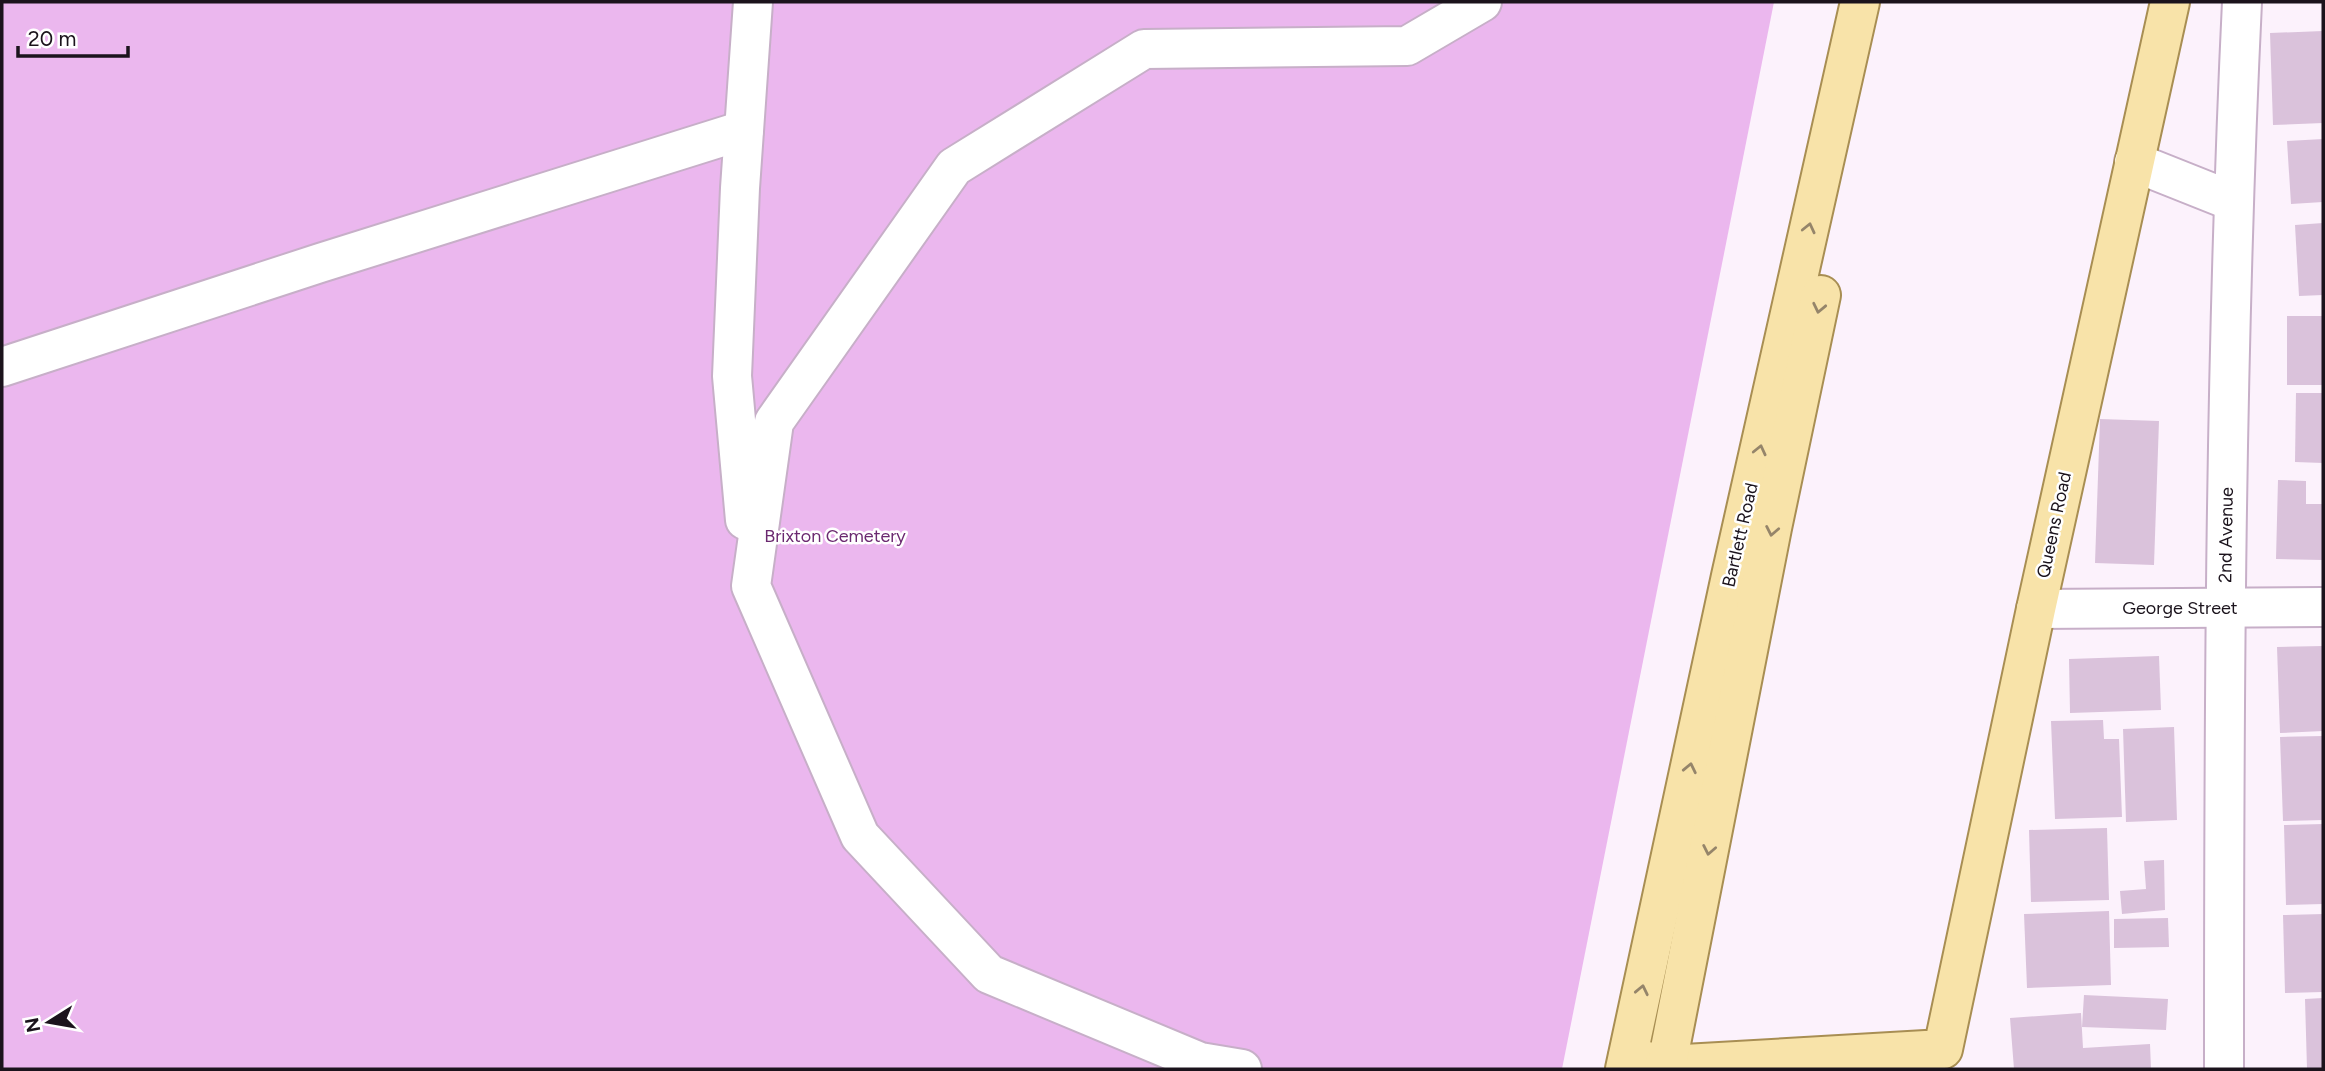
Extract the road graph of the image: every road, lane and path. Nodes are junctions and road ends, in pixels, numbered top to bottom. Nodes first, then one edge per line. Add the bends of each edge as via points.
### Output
1 (753, 2) edge
2 (1482, 2) edge
3 (1860, 2) edge
4 (1883, 2) edge
5 (2170, 2) edge
6 (2242, 2) edge
7 (744, 130) junction
8 (2134, 162) junction
9 (2232, 201) junction
10 (2, 367) edge
11 (751, 586) junction
12 (2323, 607) edge
13 (2224, 608) junction
14 (2036, 609) junction
15 (1941, 1059) edge
16 (1626, 1063) edge
17 (1667, 1067) edge
18 (1242, 1069) edge
19 (2224, 1069) edge

1 - 7 street
2 - 11 street via 1407,46 1144,49 954,167 774,422
16 -> 3 main road, Bartlett Road
4 -> 17 main road, Bartlett Road via 1772,528
5 - 8 main road, Queens Road
6 - 9 street, 2nd Avenue
7 - 10 street
7 - 11 street via 732,376
8 - 9 street
8 - 14 main road, Queens Road
9 - 13 street, 2nd Avenue
11 - 18 street via 860,836 989,974 1200,1062
12 - 13 street, George Street
13 - 14 street, George Street
13 - 19 street, 2nd Avenue
14 - 15 main road, Queens Road
15 - 17 main road, Queens Road
16 - 17 main road, Queens Road

